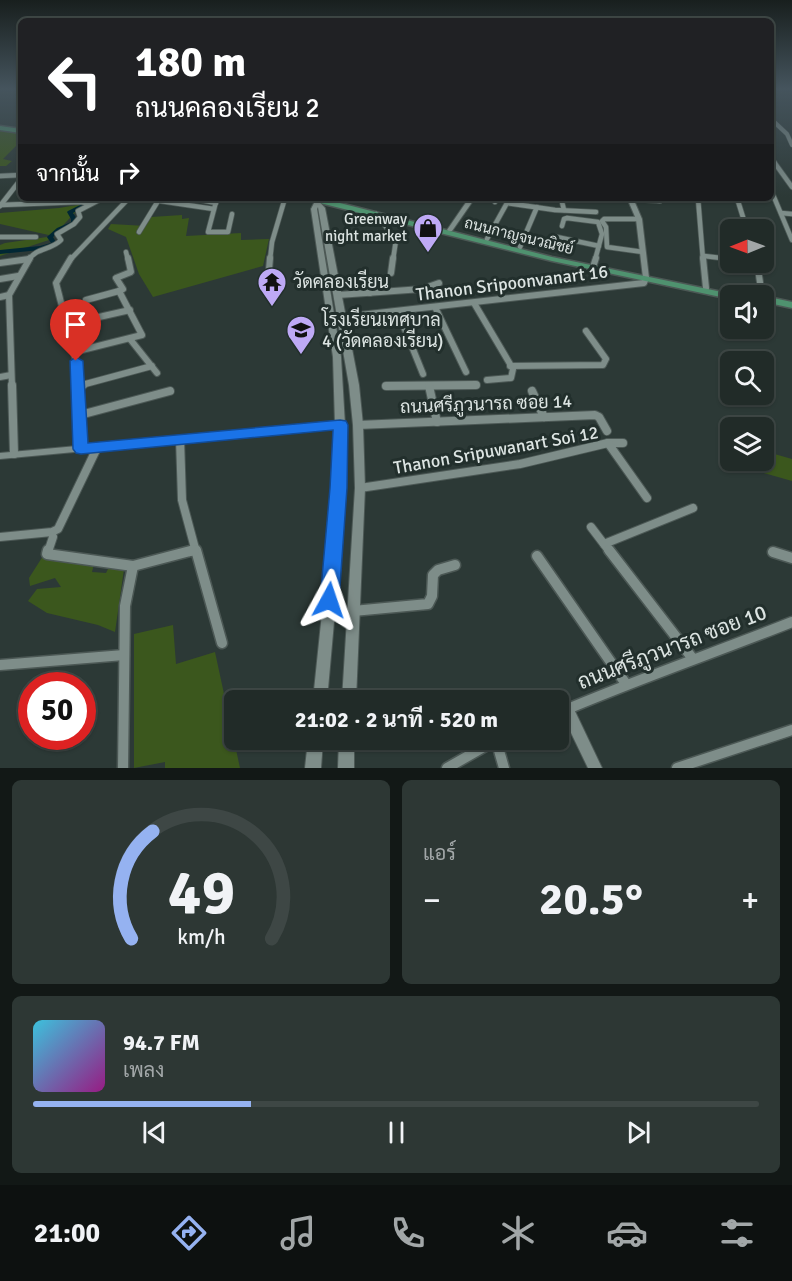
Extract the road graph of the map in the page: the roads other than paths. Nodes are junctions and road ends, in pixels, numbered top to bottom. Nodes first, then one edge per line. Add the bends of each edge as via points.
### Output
1 (777, 125) edge
2 (0, 126) edge
3 (18, 129) edge
4 (790, 138) edge
5 (792, 145) edge
6 (774, 160) edge
7 (778, 165) junction
8 (774, 166) edge
9 (0, 176) edge
10 (18, 177) edge
11 (18, 182) edge
12 (792, 187) edge
13 (0, 194) edge
14 (11, 194) junction
15 (774, 197) edge
16 (96, 201) edge
17 (126, 201) edge
18 (158, 201) joint
19 (216, 201) edge
20 (284, 201) edge
21 (470, 201) edge
22 (529, 201) edge
23 (562, 201) edge
24 (631, 201) edge
25 (698, 201) edge
26 (738, 201) edge
27 (322, 202) edge
28 (89, 204) junction
29 (0, 205) edge
30 (529, 206) junction
31 (537, 207) junction
32 (214, 209) junction
33 (564, 210) junction
34 (596, 212) dead end
35 (781, 213) junction
36 (231, 214) dead end
37 (376, 214) junction
38 (792, 214) edge
39 (639, 219) junction
40 (744, 219) edge
41 (562, 226) dead end
42 (450, 230) junction
43 (139, 232) dead end
44 (552, 236) dead end
45 (0, 237) edge
46 (36, 237) dead end
47 (487, 239) junction
48 (792, 240) edge
49 (599, 246) junction
50 (520, 247) junction
51 (126, 252) dead end
52 (643, 252) junction
53 (704, 256) junction
54 (720, 258) edge
55 (28, 259) junction
56 (0, 263) edge
57 (594, 264) junction
58 (391, 273) dead end
59 (18, 276) junction
60 (646, 277) junction
61 (0, 279) edge
62 (367, 280) dead end
63 (330, 283) junction
64 (439, 283) dead end
65 (706, 288) junction
66 (119, 291) junction
67 (720, 291) edge
68 (370, 292) junction
69 (267, 294) dead end
70 (9, 295) junction
71 (338, 295) junction
72 (720, 295) edge
73 (0, 297) edge
74 (86, 300) dead end
75 (774, 302) edge
76 (474, 303) junction
77 (792, 307) edge
78 (435, 308) junction
79 (130, 310) junction
80 (398, 312) junction
81 (99, 317) dead end
82 (342, 318) junction
83 (586, 331) dead end
84 (130, 339) junction
85 (74, 352) junction
86 (152, 366) junction
87 (510, 366) junction
88 (466, 372) dead end
89 (157, 373) dead end
90 (423, 374) dead end
91 (11, 375) junction
92 (0, 377) edge
93 (487, 380) dead end
94 (476, 385) dead end
95 (78, 386) junction
96 (386, 386) dead end
97 (429, 386) junction
98 (170, 390) dead end
99 (532, 392) dead end
100 (80, 415) junction
101 (544, 417) junction
102 (437, 422) junction
103 (340, 425) junction
104 (358, 425) junction
105 (607, 431) dead end
106 (180, 439) junction
107 (608, 443) junction
108 (623, 443) dead end
109 (98, 448) junction
110 (81, 449) junction
111 (15, 454) junction
112 (0, 456) edge
113 (360, 488) junction
114 (647, 498) dead end
115 (693, 508) dead end
116 (591, 527) dead end
117 (0, 537) edge
118 (53, 537) dead end
119 (604, 544) junction
120 (195, 550) junction
121 (773, 552) dead end
122 (537, 556) dead end
123 (792, 558) edge
124 (455, 565) dead end
125 (133, 566) junction
126 (354, 611) junction
127 (792, 622) edge
128 (222, 643) dead end
129 (123, 655) junction
130 (693, 659) junction
131 (0, 666) edge
132 (626, 684) junction
133 (321, 690) edge
134 (350, 690) edge
135 (569, 708) edge
136 (569, 723) edge
137 (792, 730) edge
138 (315, 750) edge
139 (347, 750) edge
140 (478, 750) edge
141 (499, 750) edge
142 (123, 768) edge
143 (313, 768) edge
144 (346, 768) edge
145 (447, 768) edge
146 (504, 768) edge
147 (595, 768) edge
148 (676, 768) edge

1 - 4 street
2 - 3 main road
4 - 5 street
6 - 7 street
7 - 8 street
7 - 12 street
9 - 10 street
11 - 14 street
13 - 14 street
14 - 29 street
15 - 35 street
16 - 28 street
17 - 85 street via 74,253 56,283
18 - 32 street
18 - 43 street
19 - 32 street
20 - 69 street via 274,232
21 - 42 street
22 - 30 street
23 - 33 street
24 - 39 street
25 - 53 street
26 - 40 street
27 - 37 main road, ถนนกาญจนวณิชย์
27 - 42 main road, ถนนกาญจนวณิชย์
27 - 63 main road
28 - 29 street
28 - 55 street via 77,211 77,221 58,233 59,243 33,253
30 - 31 street
30 - 47 street via 507,203
31 - 33 street
31 - 50 street
32 - 36 street via 208,229 211,233 228,232
33 - 34 street
35 - 38 street
35 - 48 street
37 - 58 street via 396,240
37 - 60 main road, ถนนกาญจนวณิชย์ via 552,259
39 - 52 street
39 - 52 street via 602,221 607,247
41 - 49 street via 567,218 596,220 602,234
42 - 47 main road, ถนนกาญจนวณิชย์
44 - 49 street
45 - 46 street
47 - 50 main road, ถนนกาญจนวณิชย์
49 - 57 street
50 - 57 main road, ถนนกาญจนวณิชย์
51 - 66 street via 132,272 116,278 123,289
52 - 60 street
53 - 54 street
53 - 65 street
55 - 56 street
55 - 59 street
57 - 60 main road, ถนนกาญจนวณิชย์
59 - 61 street
59 - 70 street
60 - 65 main road, ถนนกาญจนวณิชย์
60 - 72 main road, ถนนกาญจนวณิชย์
60 - 76 street, Thanon Sripoonvanart 16 via 644,283
62 - 68 street
63 - 71 main road
63 - 103 main road
64 - 68 street via 422,289
65 - 67 main road, ถนนกาญจนวณิชย์
66 - 74 street
66 - 79 street
68 - 71 street
70 - 73 street
70 - 91 street
71 - 82 main road
75 - 77 main road
76 - 78 street, Thanon Sripoonvanart 16
76 - 87 street
78 - 80 street, Thanon Sripoonvanart 16
78 - 88 street
79 - 81 street
79 - 84 street via 143,333
80 - 82 street, Thanon Sripoonvanart 16
80 - 90 street
82 - 104 main road
83 - 87 street via 606,359 604,364
84 - 85 street
84 - 86 street
85 - 95 street
86 - 89 street
86 - 95 street
87 - 93 street via 511,378
91 - 92 street
91 - 111 street
94 - 97 street
95 - 100 street
96 - 97 street
97 - 102 street
98 - 100 street
99 - 101 street
100 - 110 street
101 - 102 street, ถนนศรีภูวนารถ ซอย 14
101 - 105 street, ถนนศรีภูวนารถ ซอย 14 via 596,415
102 - 104 street, ถนนศรีภูวนารถ ซอย 14
103 - 104 main road
103 - 106 street
103 - 133 main road via 334,555
104 - 113 main road
106 - 109 street
106 - 120 street via 182,500
107 - 108 street
107 - 113 street, Thanon Sripuwanart Soi 12 via 520,464
107 - 114 street, Thanon Sripuwanart Soi 12
109 - 110 street
109 - 117 street via 58,529
110 - 111 street
111 - 112 street
113 - 126 main road
115 - 119 street
116 - 119 street
118 - 125 street via 47,554
119 - 130 street
120 - 125 street
120 - 128 street
121 - 123 street
122 - 132 street
124 - 126 street via 433,575 428,604
125 - 129 street via 125,606
126 - 134 main road
127 - 130 street, ถนนศรีภูวนารถ ซอย 10
129 - 131 street
129 - 142 street
130 - 132 street, ถนนศรีภูวนารถ ซอย 10
132 - 135 street, ถนนศรีภูวนารถ ซอย 10
136 - 147 street
137 - 148 street
138 - 143 main road
139 - 144 main road
140 - 145 street
141 - 146 street

